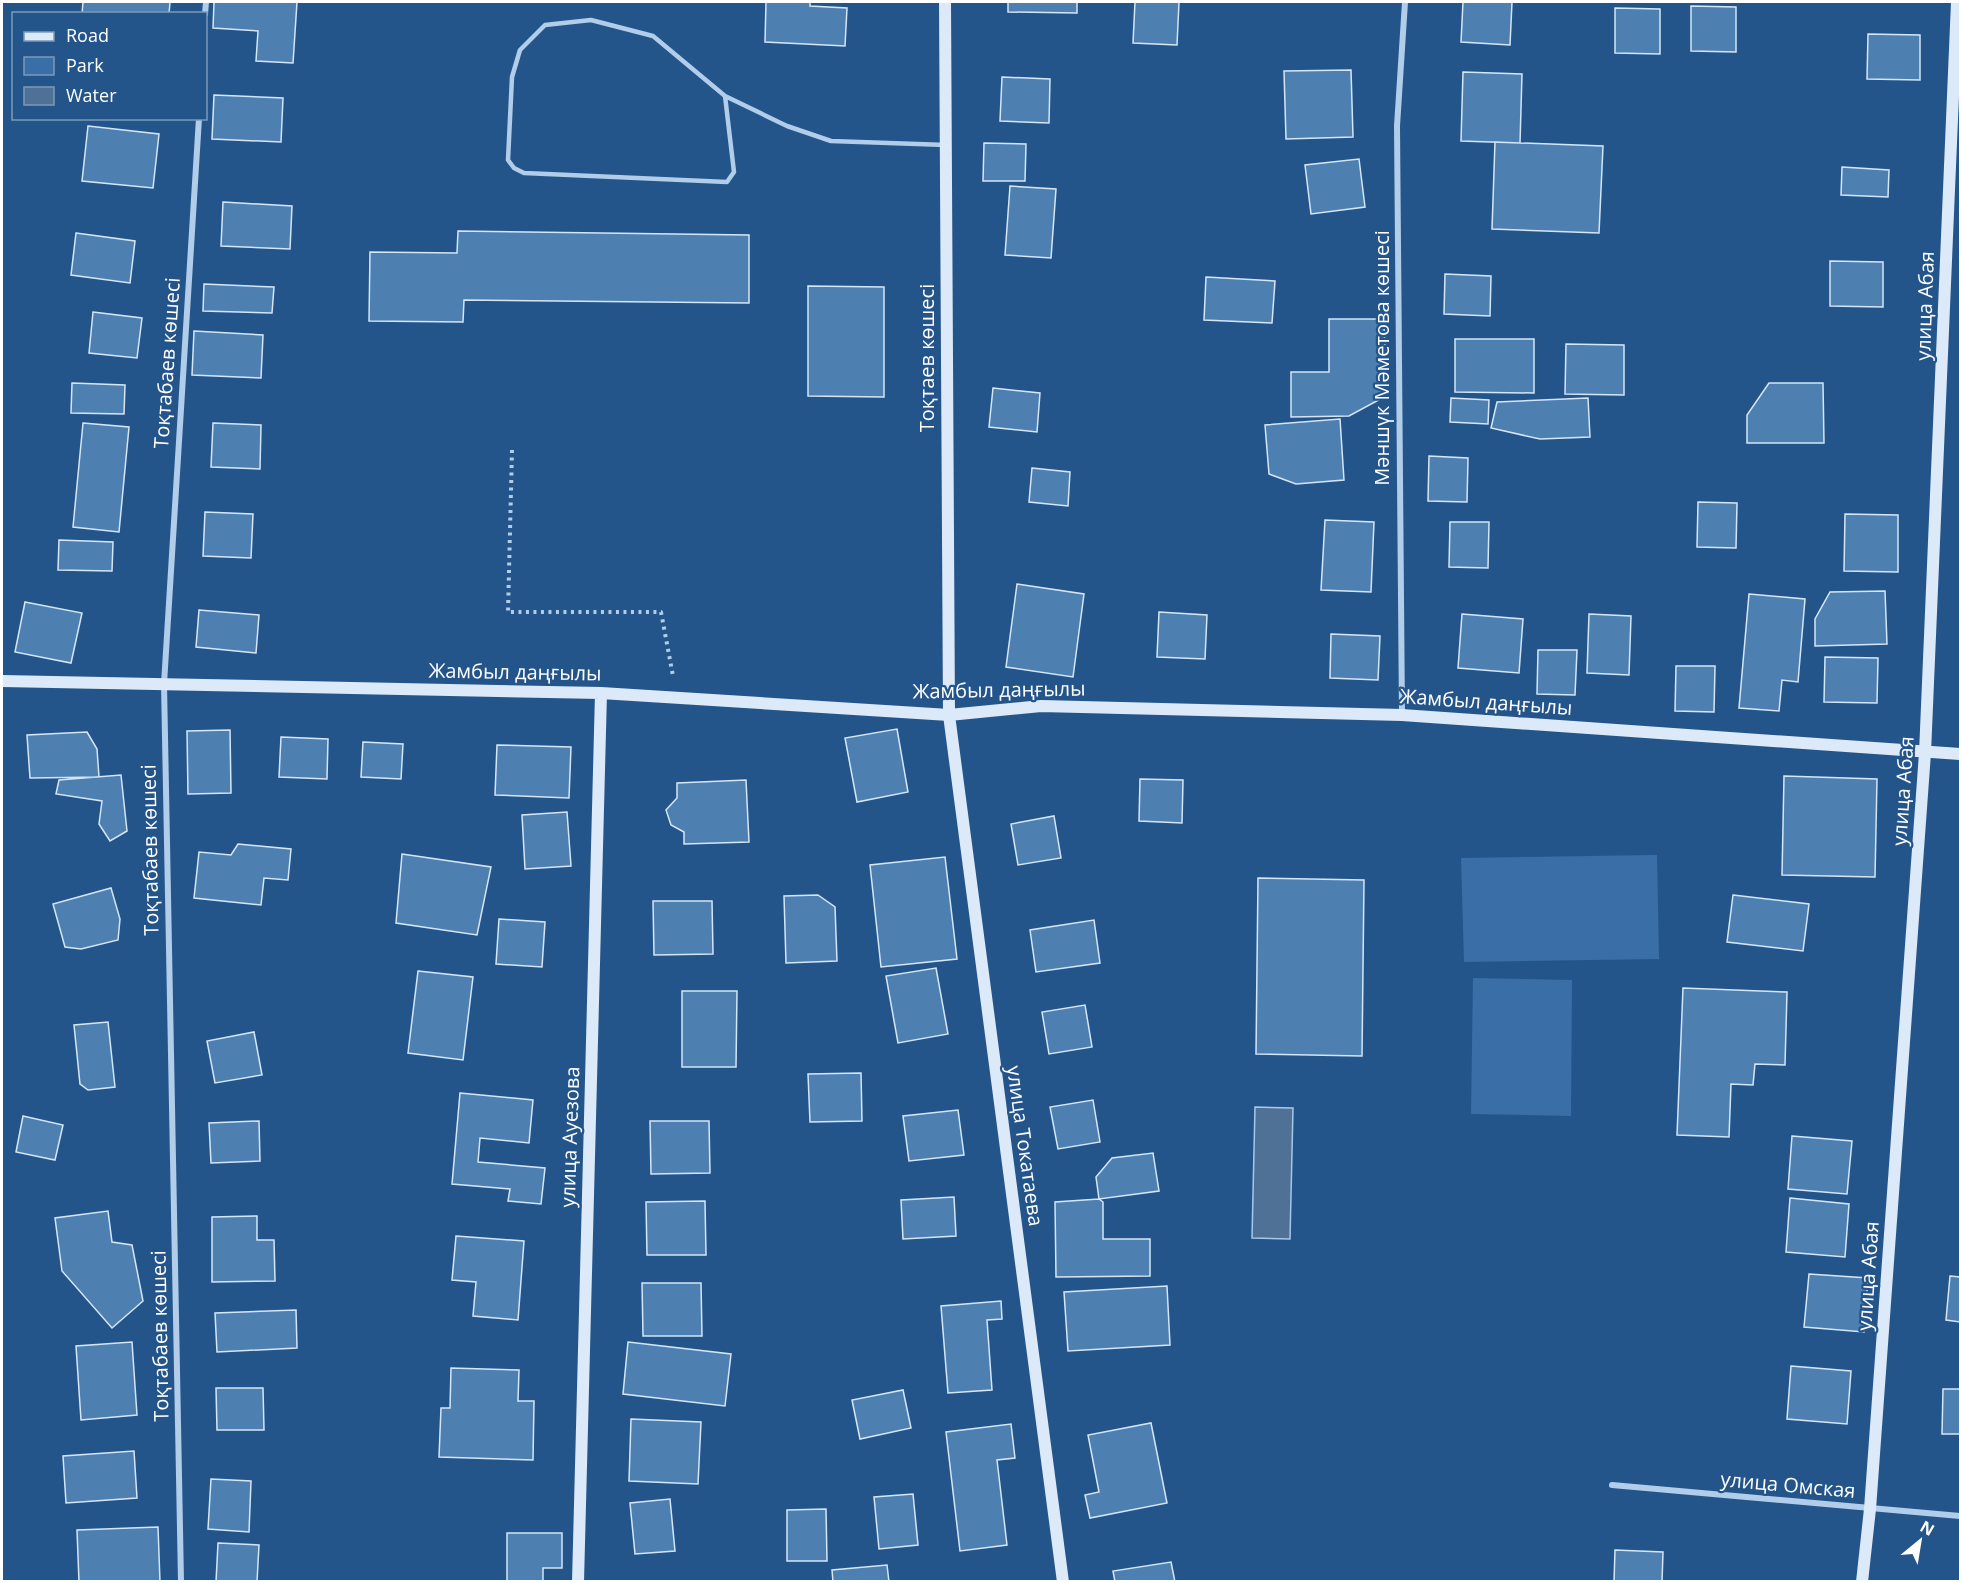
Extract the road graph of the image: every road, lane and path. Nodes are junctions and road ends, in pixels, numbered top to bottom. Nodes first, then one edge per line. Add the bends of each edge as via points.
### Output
1 (945, 2) edge
2 (1405, 2) edge
3 (1957, 2) edge
4 (725, 96) junction
5 (199, 120) edge
6 (946, 145) junction
7 (512, 450) dead end
8 (2, 681) edge
9 (164, 684) junction
10 (602, 693) junction
11 (677, 698) junction
12 (949, 715) junction
13 (1402, 715) junction
14 (1925, 753) junction
15 (1960, 754) edge
16 (1612, 1485) dead end
17 (1870, 1509) junction
18 (1960, 1516) edge
19 (181, 1581) edge
20 (578, 1581) edge
21 (1063, 1581) edge
22 (1862, 1581) edge

1 - 6 street, Тоқтаев көшесі
2 - 13 street, Мәншүк Мәметова көшесі via 1398,126
3 - 14 street, улица Абая
4 - 4 lane via 653,36 591,20 545,25 520,50 512,77 508,160 524,172 726,182 734,172
4 - 6 lane via 787,126 831,141
5 - 9 street, Тоқтабаев көшесі
6 - 12 street, Тоқтаев көшесі
7 - 11 path via 508,612 661,612
8 - 9 street, Жамбыл даңғылы
9 - 10 street, Жамбыл даңғылы
9 - 19 street, Тоқтабаев көшесі
10 - 11 street, Жамбыл даңғылы
10 - 20 street, улица Ауезова
11 - 12 street, Жамбыл даңғылы
12 - 13 street, Жамбыл даңғылы via 1041,706
12 - 21 street, улица Токатаева
13 - 14 street, Жамбыл даңғылы
14 - 15 street, Жамбыл даңғылы
14 - 17 street, улица Абая
16 - 17 street, улица Омская
17 - 18 street, улица Омская
17 - 22 street, улица Абая

